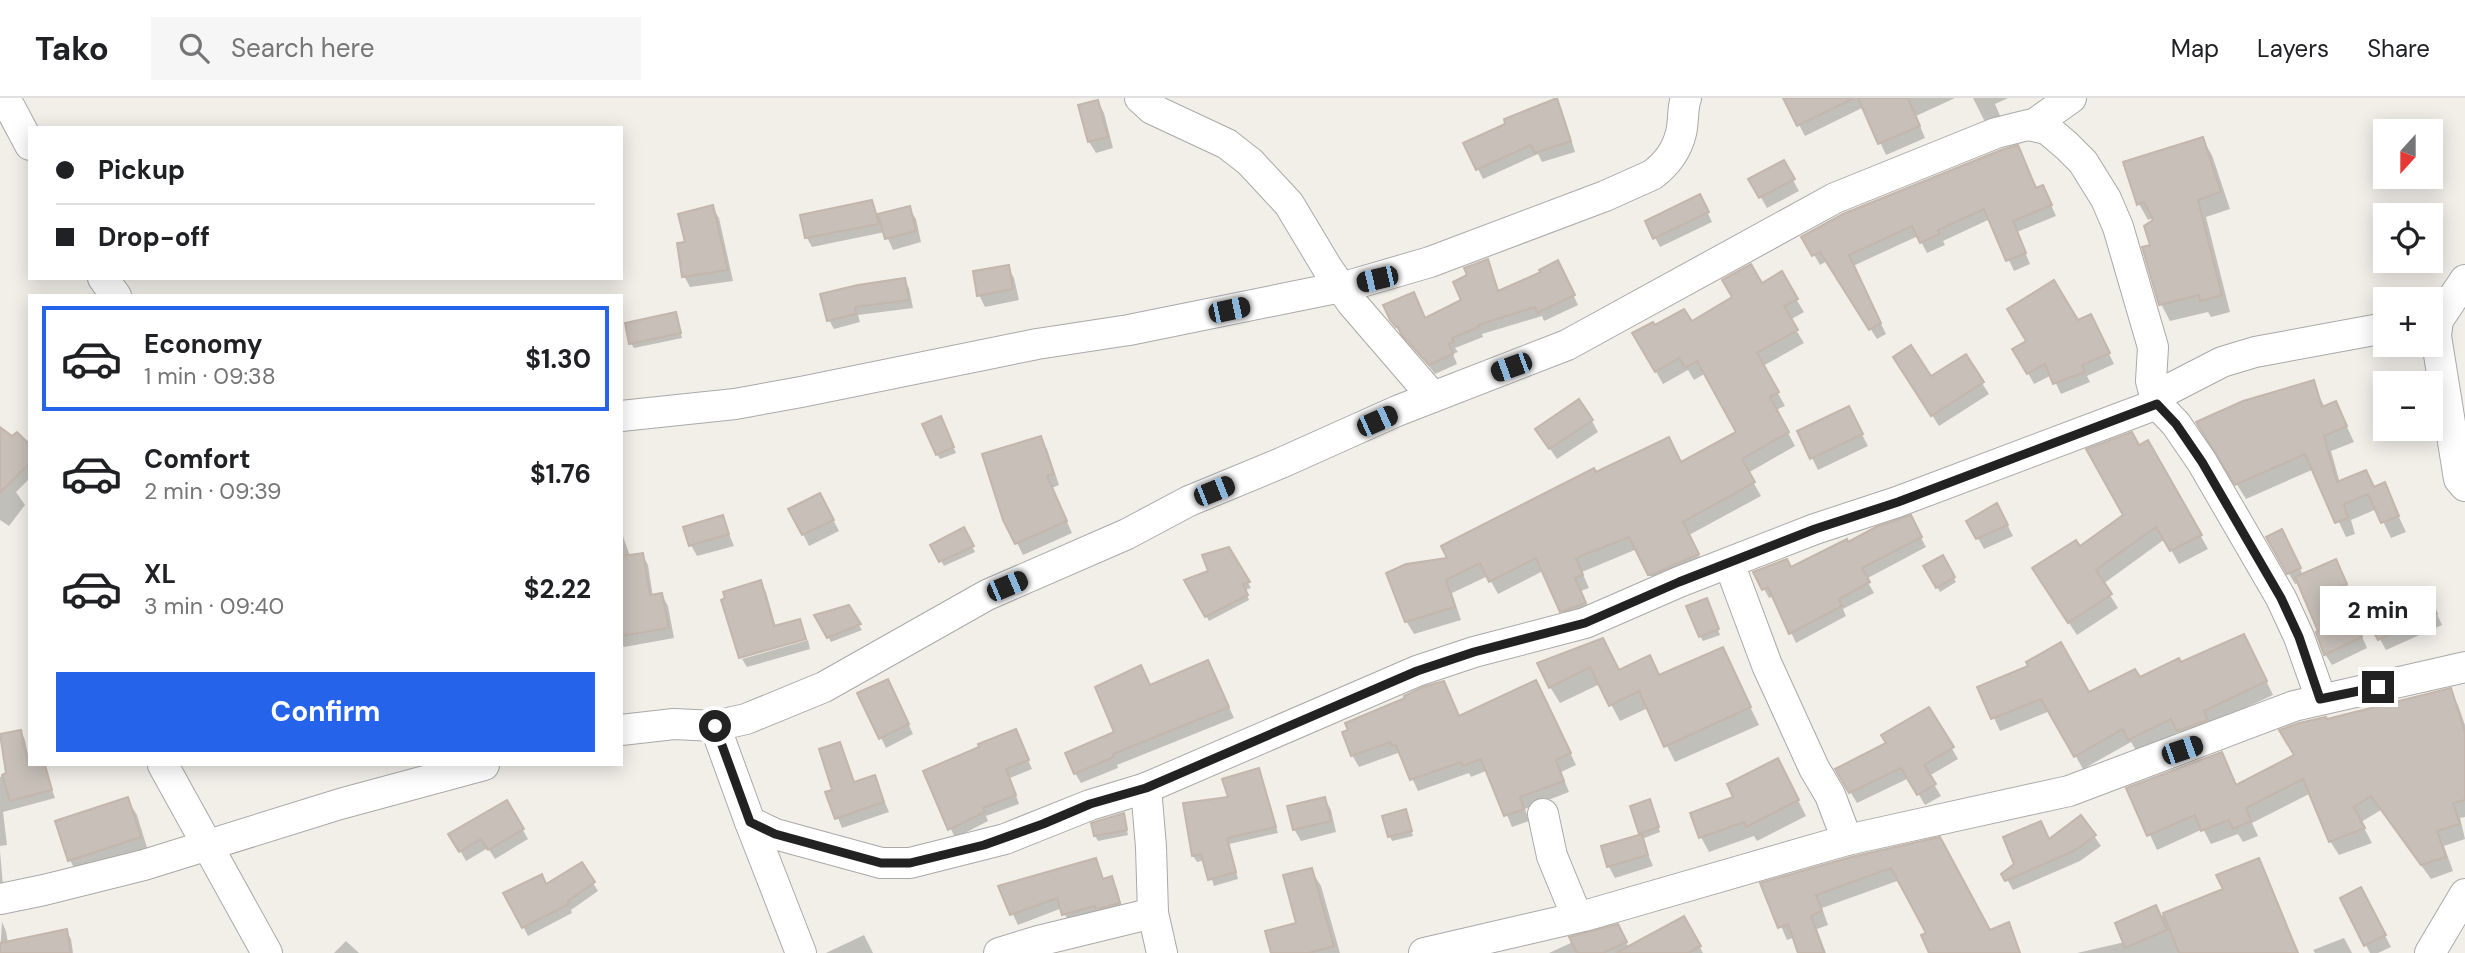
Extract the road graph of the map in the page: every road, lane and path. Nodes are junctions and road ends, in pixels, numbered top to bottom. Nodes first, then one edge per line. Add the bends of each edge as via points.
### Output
1 (5, 98) edge
2 (1140, 98) edge
3 (1686, 98) edge
4 (2071, 98) edge
5 (2034, 125) junction
6 (28, 141) edge
7 (2465, 280) edge
8 (1342, 287) junction
9 (2443, 312) edge
10 (2373, 330) edge
11 (2438, 357) edge
12 (1433, 397) junction
13 (2155, 401) junction
14 (623, 416) edge
15 (2465, 486) edge
16 (1729, 563) junction
17 (2465, 667) edge
18 (2320, 699) junction
19 (715, 726) junction
20 (623, 730) edge
21 (164, 766) edge
22 (480, 766) edge
23 (1146, 788) junction
24 (1543, 814) dead end
25 (750, 822) junction
26 (1847, 840) junction
27 (208, 846) junction
28 (2465, 894) edge
29 (0, 899) edge
30 (1153, 913) junction
31 (1577, 918) junction
32 (267, 953) edge
33 (801, 953) edge
34 (999, 953) edge
35 (1162, 953) edge
36 (1424, 953) edge
37 (2430, 953) edge

1 - 6 street
2 - 8 street via 1152,109 1227,144 1250,162 1289,204
3 - 8 street via 1674,150 1652,175 1406,270
4 - 5 street
5 - 12 street via 1996,133 1835,198 1567,345
5 - 13 street via 2047,129 2075,154 2106,199 2154,348
7 - 9 street
8 - 12 street
8 - 14 street via 775,397
10 - 13 street via 2222,362
11 - 15 street via 2459,479
12 - 19 street via 1189,501 1116,539 987,595 824,687 746,719
13 - 16 street
13 - 18 street via 2202,462 2281,598
16 - 23 street via 1585,623 1417,671
16 - 26 street via 1767,665
17 - 18 street
18 - 26 street via 2069,791
19 - 20 street via 674,724
19 - 25 street
21 - 27 street
22 - 27 street
23 - 25 street via 1090,804 1005,839 910,863 881,863 775,834
23 - 30 street
24 - 31 street via 1552,856
25 - 33 street
26 - 31 street
27 - 29 street
27 - 32 street
28 - 37 street
30 - 34 street
30 - 35 street
31 - 36 street

